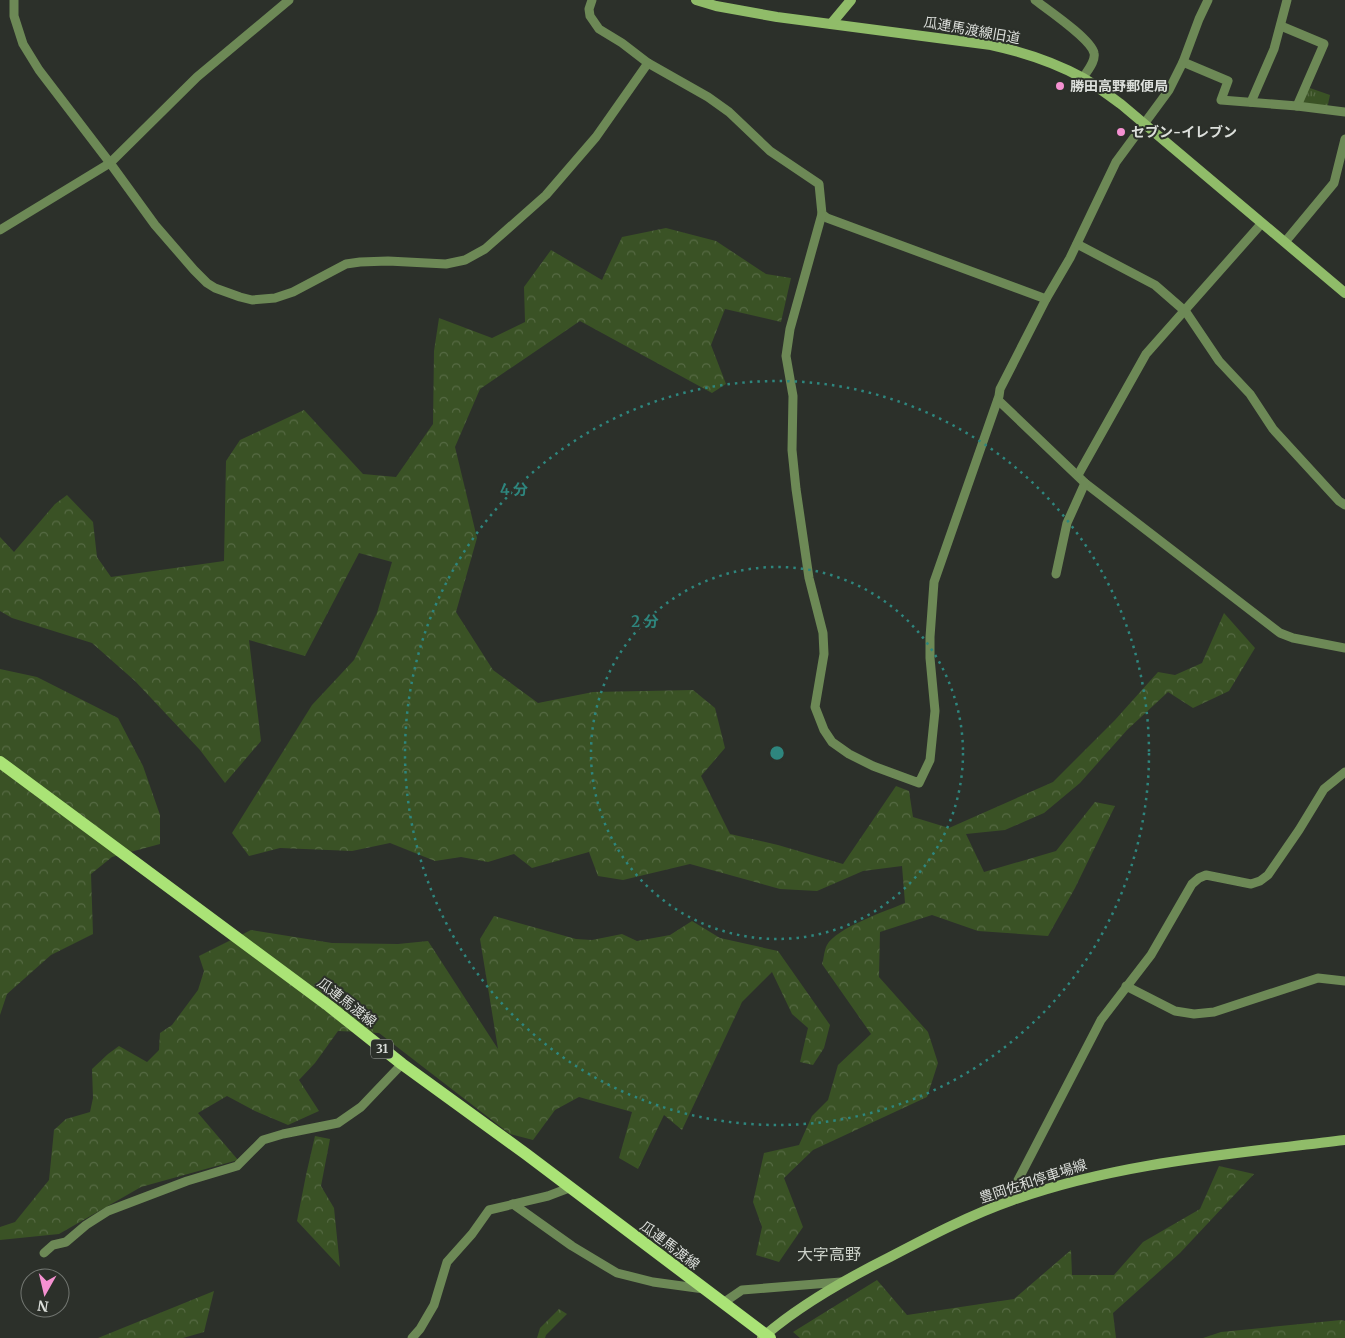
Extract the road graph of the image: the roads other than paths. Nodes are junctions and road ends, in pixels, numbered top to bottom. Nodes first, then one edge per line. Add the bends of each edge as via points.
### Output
1 (14, 0) edge
2 (289, 0) edge
3 (592, 0) edge
4 (696, 0) edge
5 (852, 0) edge
6 (1035, 0) edge
7 (1208, 0) edge
8 (1287, 0) edge
9 (717, 3) edge
10 (831, 24) junction
11 (1282, 26) junction
12 (1183, 62) junction
13 (648, 63) junction
14 (1083, 78) junction
15 (1251, 102) junction
16 (1297, 106) junction
17 (1345, 112) edge
18 (1145, 124) junction
19 (1345, 139) edge
20 (110, 163) junction
21 (822, 214) junction
22 (1262, 223) junction
23 (0, 230) edge
24 (1285, 242) junction
25 (1077, 244) junction
26 (1345, 293) edge
27 (1046, 299) junction
28 (1186, 312) junction
29 (998, 400) junction
30 (1078, 476) junction
31 (1085, 483) junction
32 (1345, 505) edge
33 (1056, 574) dead end
34 (1345, 648) edge
35 (0, 762) edge
36 (1345, 772) edge
37 (1345, 981) edge
38 (1126, 986) junction
39 (402, 1064) junction
40 (1345, 1140) edge
41 (569, 1188) junction
42 (1014, 1199) junction
43 (513, 1204) junction
44 (44, 1253) dead end
45 (841, 1282) junction
46 (704, 1289) junction
47 (722, 1302) junction
48 (766, 1337) edge
49 (412, 1338) edge

1 - 20 street via 14,16 23,44
2 - 20 street via 197,77
3 - 13 street via 590,16 599,29
4 - 9 street, 瓜連馬渡線旧道
5 - 10 street
6 - 14 street via 1090,45 1094,59
7 - 12 street
8 - 11 street
9 - 10 street, 瓜連馬渡線旧道 via 777,18
10 - 14 street, 瓜連馬渡線旧道 via 999,47 1047,60
11 - 15 street
11 - 16 street via 1324,44
12 - 15 street via 1228,81 1221,100
12 - 18 street via 1169,90
13 - 20 street via 596,137 546,195 485,249 465,260 446,264 388,261 346,264 275,298 252,300 207,283 155,225
13 - 21 street via 708,97 770,151 819,184
14 - 18 street, 瓜連馬渡線旧道
15 - 16 street
16 - 17 street
18 - 22 street, 瓜連馬渡線旧道
18 - 25 street via 1116,162
19 - 24 street via 1334,183
20 - 23 street
21 - 27 street
21 - 29 street via 790,329 786,356 793,396 792,450 796,489 810,578 823,633 824,654 814,708 832,742 873,766 919,783 930,760 935,711 930,651 934,582
22 - 24 street, 瓜連馬渡線旧道
22 - 28 street
24 - 26 street, 瓜連馬渡線旧道
25 - 27 street
25 - 28 street via 1155,285
27 - 29 street via 1000,389
28 - 30 street via 1146,354
28 - 32 street via 1220,362 1250,394 1273,429
29 - 30 street
30 - 31 street
31 - 33 street via 1067,523
31 - 34 street via 1280,633
35 - 39 main road, 瓜連馬渡線 / 31 via 329,1006
36 - 38 street via 1324,790 1268,875 1260,881 1251,884 1206,875 1198,878 1151,955
37 - 38 street via 1318,978 1214,1012 1194,1014 1176,1011
38 - 42 street via 1101,1020 1016,1184
39 - 41 main road, 瓜連馬渡線 / 31
39 - 44 street via 361,1107 338,1123 263,1140 237,1166 108,1211 66,1242 53,1245
40 - 42 street, 豊岡佐和停車場線 via 1145,1166
41 - 43 street
41 - 46 main road, 瓜連馬渡線 / 31
42 - 45 street, 豊岡佐和停車場線 via 953,1224
43 - 46 street via 617,1273
43 - 49 street via 489,1210 446,1262 434,1305
45 - 47 street via 742,1290
45 - 48 street, 豊岡佐和停車場線
46 - 47 main road, 瓜連馬渡線 / 31
47 - 48 main road, 瓜連馬渡線 / 31

